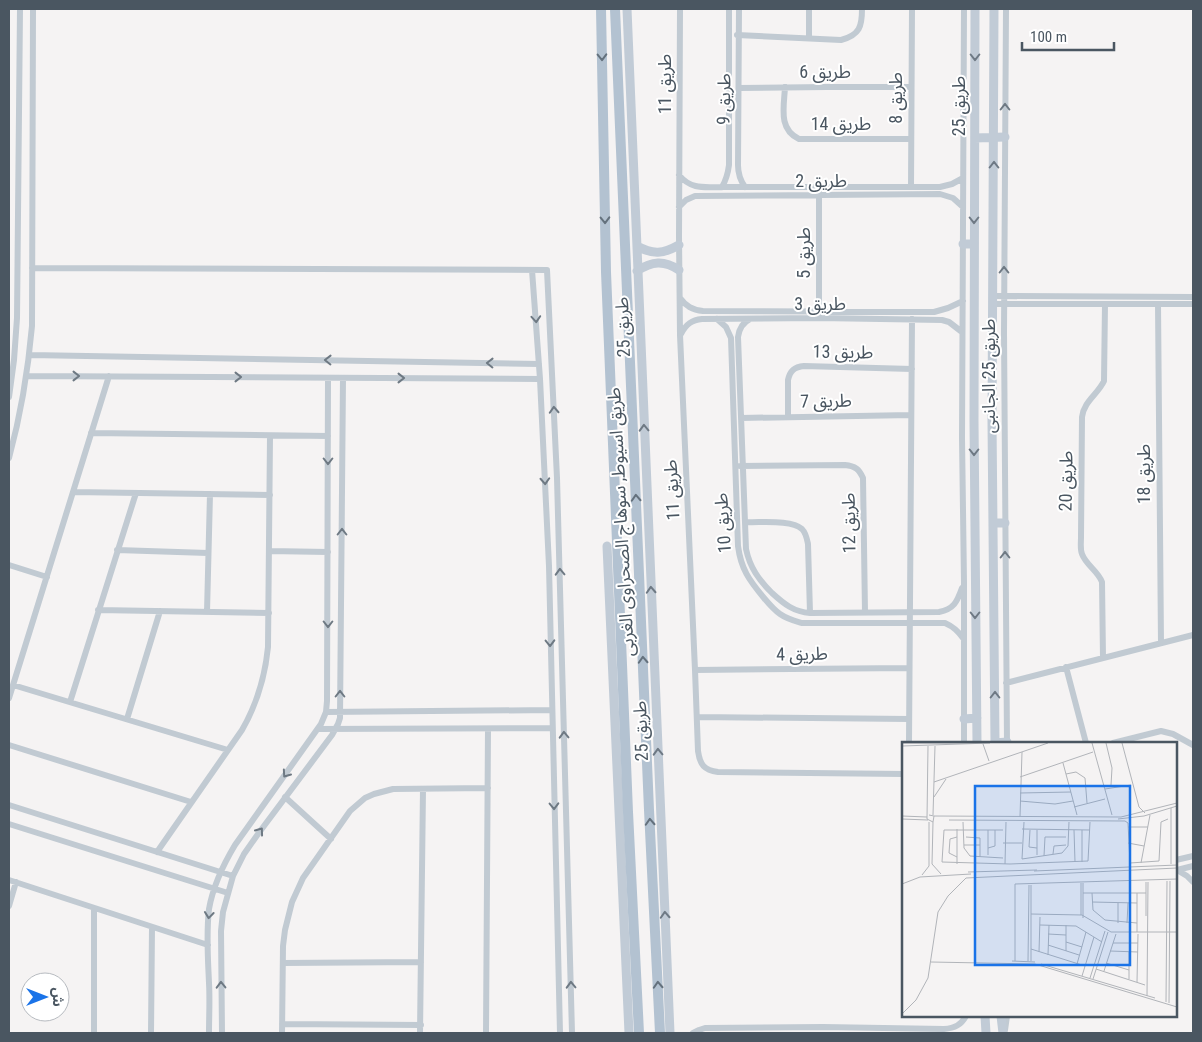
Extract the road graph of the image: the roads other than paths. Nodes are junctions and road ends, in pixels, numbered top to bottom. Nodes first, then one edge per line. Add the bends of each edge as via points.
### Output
1 (20, 9) edge
2 (33, 9) edge
3 (600, 9) edge
4 (615, 9) edge
5 (627, 9) edge
6 (680, 9) edge
7 (729, 9) edge
8 (739, 9) edge
9 (809, 9) edge
10 (862, 9) edge
11 (912, 9) edge
12 (964, 9) edge
13 (975, 9) edge
14 (994, 9) edge
15 (1006, 9) edge
16 (730, 34) junction
17 (739, 35) junction
18 (809, 38) junction
19 (785, 87) junction
20 (911, 87) junction
21 (739, 88) junction
22 (994, 137) junction
23 (1005, 137) junction
24 (975, 138) junction
25 (911, 139) junction
26 (679, 175) junction
27 (964, 178) junction
28 (722, 187) junction
29 (745, 187) junction
30 (911, 187) junction
31 (819, 188) junction
32 (819, 196) junction
33 (679, 207) junction
34 (963, 207) junction
35 (963, 244) junction
36 (974, 244) junction
37 (679, 245) junction
38 (637, 246) junction
39 (32, 268) junction
40 (532, 270) junction
41 (679, 270) junction
42 (637, 272) junction
43 (1004, 296) junction
44 (1193, 297) edge
45 (680, 298) junction
46 (993, 300) junction
47 (963, 301) junction
48 (1004, 304) junction
49 (1105, 304) junction
50 (1158, 304) junction
51 (1193, 304) edge
52 (819, 315) junction
53 (717, 319) junction
54 (750, 319) junction
55 (912, 319) junction
56 (962, 332) junction
57 (680, 335) junction
58 (30, 355) junction
59 (539, 364) junction
60 (912, 368) junction
61 (27, 376) junction
62 (109, 376) junction
63 (328, 378) junction
64 (343, 378) junction
65 (540, 379) junction
66 (9, 397) edge
67 (911, 415) junction
68 (788, 416) junction
69 (741, 418) junction
70 (974, 421) junction
71 (992, 421) junction
72 (91, 433) junction
73 (270, 436) junction
74 (328, 436) junction
75 (9, 458) edge
76 (735, 466) junction
77 (743, 466) junction
78 (73, 492) junction
79 (136, 493) junction
80 (210, 494) junction
81 (270, 495) junction
82 (745, 522) junction
83 (993, 523) junction
84 (1005, 523) junction
85 (612, 546) junction
86 (117, 550) junction
87 (269, 552) junction
88 (328, 552) junction
89 (208, 553) junction
90 (748, 558) junction
91 (740, 560) junction
92 (9, 565) edge
93 (47, 577) junction
94 (964, 582) junction
95 (98, 610) junction
96 (160, 611) junction
97 (207, 612) junction
98 (806, 612) junction
99 (865, 612) junction
100 (910, 612) junction
101 (269, 613) junction
102 (802, 622) junction
103 (910, 622) junction
104 (1193, 635) edge
105 (964, 638) junction
106 (1160, 643) junction
107 (1103, 658) junction
108 (1066, 667) junction
109 (909, 668) junction
110 (695, 670) junction
111 (1006, 683) junction
112 (13, 685) junction
113 (9, 698) edge
114 (70, 702) junction
115 (552, 710) junction
116 (326, 712) junction
117 (340, 712) junction
118 (697, 717) junction
119 (977, 718) junction
120 (127, 719) junction
121 (909, 719) junction
122 (964, 719) junction
123 (488, 728) junction
124 (552, 728) junction
125 (318, 729) junction
126 (336, 729) junction
127 (909, 742) edge
128 (964, 742) edge
129 (977, 742) edge
130 (995, 742) edge
131 (1007, 742) edge
132 (1086, 742) edge
133 (1117, 742) edge
134 (9, 745) edge
135 (1193, 746) edge
136 (228, 750) junction
137 (902, 774) edge
138 (488, 788) junction
139 (422, 789) junction
140 (285, 797) junction
141 (191, 802) junction
142 (9, 805) edge
143 (9, 824) edge
144 (331, 839) junction
145 (157, 852) junction
146 (1193, 856) edge
147 (1177, 860) edge
148 (1193, 866) edge
149 (1177, 870) edge
150 (1177, 871) edge
151 (221, 872) junction
152 (233, 876) junction
153 (9, 880) edge
154 (16, 882) junction
155 (1193, 882) edge
156 (214, 889) junction
157 (228, 893) junction
158 (9, 906) edge
159 (94, 908) junction
160 (152, 927) junction
161 (208, 945) junction
162 (421, 962) junction
163 (283, 963) junction
164 (965, 1017) edge
165 (985, 1017) edge
166 (1002, 1017) edge
167 (1007, 1017) edge
168 (282, 1024) junction
169 (420, 1025) junction
170 (823, 1030) edge
171 (931, 1031) edge
172 (94, 1033) edge
173 (151, 1033) edge
174 (209, 1033) edge
175 (222, 1033) edge
176 (282, 1033) edge
177 (420, 1033) edge
178 (486, 1033) edge
179 (560, 1033) edge
180 (572, 1033) edge
181 (628, 1033) edge
182 (639, 1033) edge
183 (660, 1033) edge
184 (670, 1033) edge
185 (693, 1033) edge
186 (986, 1033) edge
187 (1004, 1033) edge

1 - 66 street via 17,318
2 - 39 street
3 -> 85 main road, طريق اسيوط, سوهاج الصحراوى الغربى
183 -> 4 main road, طريق اسيوط, سوهاج الصحراوى الغربى
5 - 38 street, طريق 25
6 - 26 street, طريق 11
7 - 16 street, طريق 9
8 - 17 street, طريق 9
9 - 18 street
10 - 18 street via 862,23 848,38
11 - 20 street, طريق 8
12 - 27 street
13 -> 24 street, طريق 25
14 - 22 street, طريق 25
23 -> 15 street, طريق 25 الجانبى
16 - 17 street
16 - 28 street, طريق 9 via 729,164
17 - 18 street
17 - 21 street, طريق 9
19 - 20 street, طريق 6
19 - 21 street, طريق 6
19 - 25 street, طريق 14 via 785,126 799,139
20 - 25 street, طريق 8
21 - 29 street, طريق 9 via 738,173
22 - 23 street
22 - 24 street
46 -> 22 street, طريق 25
43 -> 23 street, طريق 25 الجانبى
24 -> 36 street, طريق 25
25 - 30 street, طريق 8
26 - 28 street, طريق 2 via 694,186
26 - 33 street, طريق 11
27 - 30 street, طريق 2 via 946,186
27 - 34 street
28 - 29 street, طريق 2
29 - 31 street, طريق 2
30 - 31 street, طريق 2
31 - 32 street, طريق 5
32 - 33 street, طريق 2 via 695,196
32 - 34 street, طريق 2 via 940,194 953,198
32 - 52 street, طريق 5
33 - 37 street, طريق 11
34 - 35 street
35 - 36 street
35 - 47 street
36 - 70 street, طريق 25
37 - 38 street via 663,252
37 - 41 street, طريق 11
38 - 42 street, طريق 25
39 - 40 street
39 - 58 street
40 -> 59 street
180 -> 40 street via 557,488 547,270
41 - 42 street via 672,265 654,263
41 - 45 street, طريق 11
184 -> 42 street, طريق 25
43 - 44 street
43 - 46 street
43 - 48 street, طريق 25 الجانبى
45 - 52 street, طريق 3 via 689,308 703,311
45 - 57 street, طريق 11
46 - 48 street
46 - 71 street, طريق 25
47 - 52 street, طريق 3 via 934,312
47 - 56 street
48 - 49 street
48 - 84 street, طريق 25 الجانبى
49 - 50 street
49 - 107 street, طريق 20 via 1104,381 1085,406 1082,417 1081,537 1083,557 1102,582
50 - 51 street
50 - 106 street, طريق 18
52 - 54 street, طريق 3
52 - 55 street, طريق 3
53 - 54 street, طريق 3
53 - 57 street, طريق 3 via 695,320
53 - 76 street, طريق 10 via 731,338
54 - 69 street, طريق 10 via 741,326 738,337
55 - 56 street, طريق 3 via 942,320
55 - 60 street
56 - 94 street
57 - 110 street, طريق 11
59 -> 58 street
58 - 61 street
59 - 65 street
60 - 67 street
60 - 68 street, طريق 13 via 798,367 789,375
61 -> 62 street
61 - 75 street
62 -> 63 street
62 - 72 street
63 - 64 street
63 - 74 street
64 -> 65 street
117 -> 64 street
65 -> 115 street
67 - 68 street, طريق 7
67 - 100 street
68 - 69 street, طريق 7
69 - 77 street, طريق 10
70 - 71 street
70 -> 119 street, طريق 25
71 - 83 street, طريق 25
72 - 73 street
72 - 78 street
73 - 74 street
73 - 81 street
74 -> 88 street
76 - 77 street, طريق 12
76 - 91 street, طريق 10
77 - 82 street, طريق 10
77 - 99 street, طريق 12 via 845,465 860,471 863,478
78 - 79 street
78 - 93 street
79 - 80 street
79 - 86 street
80 - 81 street
80 - 89 street
81 - 87 street
82 - 90 street, طريق 10
82 - 98 street via 787,523 802,529 808,544
83 - 84 street
130 -> 83 street, طريق 25
111 -> 84 street, طريق 25 الجانبى
85 - 181 street
85 - 182 main road, طريق اسيوط, سوهاج الصحراوى الغربى
86 - 89 street
86 - 95 street
87 - 88 street
87 - 101 street
88 -> 116 street
89 - 97 street
90 - 91 street
90 - 98 street, طريق 10 via 762,583 787,606
91 - 102 street, طريق 10 via 748,578 772,606 781,615
92 - 93 street
93 - 112 street
94 - 100 street, طريق 10 via 951,608 939,612
94 - 105 street
95 - 96 street
95 - 114 street
96 - 97 street
96 - 120 street
97 - 101 street
98 - 99 street, طريق 10
98 - 102 street
99 - 100 street, طريق 10
100 - 103 street
101 - 136 street via 263,681 251,713
102 - 103 street, طريق 10
103 - 105 street, طريق 10 via 945,623 953,626
103 - 109 street
104 - 106 street
105 - 122 street
106 - 107 street
107 - 108 street
108 - 111 street
108 - 132 street
109 - 110 street, طريق 4
109 - 121 street
110 - 118 street, طريق 11
111 - 131 street, طريق 25 الجانبى
112 - 113 street
112 - 114 street
114 - 120 street
115 - 117 street
115 - 124 street
116 - 117 street
116 - 125 street
117 - 126 street
118 - 121 street
118 - 137 street, طريق 11 via 699,760 710,771
119 - 122 street
119 - 129 street, طريق 25
120 - 136 street
121 - 127 street
122 - 128 street
123 - 124 street
123 - 126 street
123 - 138 street
124 -> 179 street
125 - 126 street
125 -> 151 street via 235,845
126 - 140 street
133 - 135 street via 1161,731
134 - 141 street
136 - 141 street
138 - 139 street
138 - 178 street
139 - 144 street via 383,790 365,798 350,811
139 - 162 street
140 - 144 street
152 -> 140 street via 244,854
141 - 145 street
142 - 145 street
143 - 156 street
144 - 163 street via 307,872 292,902 285,930
145 - 151 street
146 - 147 street
148 - 149 street
150 - 155 street
151 - 152 street
151 - 156 street
152 - 157 street
153 - 154 street
154 - 158 street
154 - 159 street
156 - 157 street
156 -> 161 street
175 -> 157 street via 221,931
159 - 160 street
159 - 172 street
160 - 161 street
160 - 173 street
161 - 174 street
162 - 163 street
162 - 169 street
163 - 168 street
164 - 171 street via 953,1028
165 - 186 street
166 - 187 street
167 - 187 street
168 - 169 street
168 - 176 street
169 - 177 street
170 - 171 street
170 - 185 street via 705,1028

